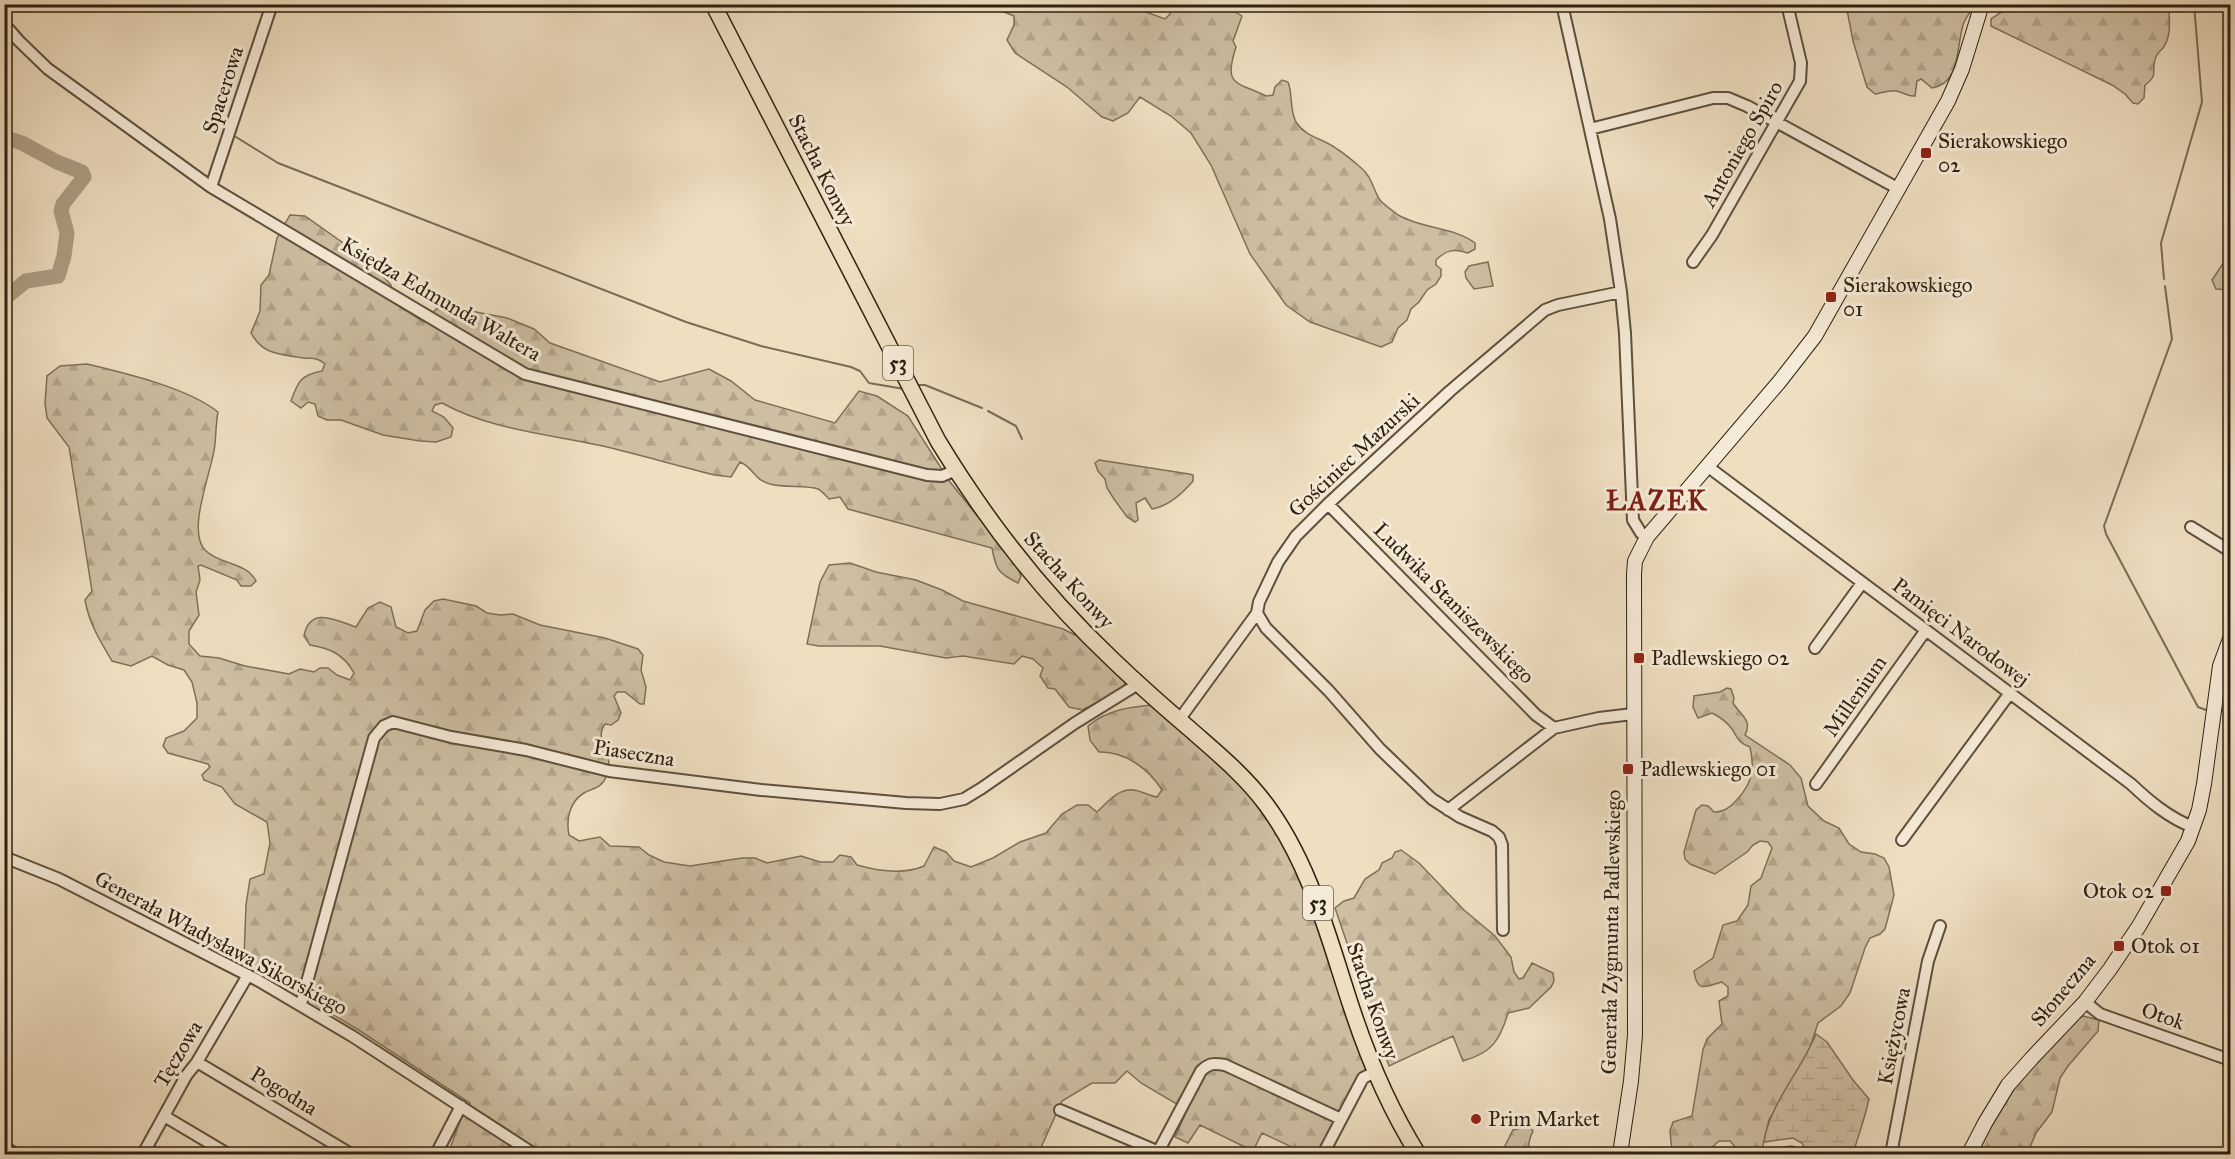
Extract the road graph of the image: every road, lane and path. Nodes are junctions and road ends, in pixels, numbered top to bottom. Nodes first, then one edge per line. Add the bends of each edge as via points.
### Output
1 (272, 4) edge
2 (713, 4) edge
3 (1562, 4) edge
4 (1787, 4) edge
5 (1982, 4) edge
6 (4, 24) edge
7 (1778, 123) junction
8 (1590, 129) junction
9 (211, 187) junction
10 (1899, 189) junction
11 (1693, 262) dead end
12 (1621, 292) junction
13 (1707, 466) junction
14 (956, 470) junction
15 (1328, 504) junction
16 (2191, 527) dead end
17 (1647, 537) junction
18 (2230, 550) edge
19 (1862, 582) junction
20 (1257, 612) junction
21 (1926, 630) junction
22 (2230, 639) edge
23 (1815, 648) dead end
24 (1138, 684) junction
25 (2010, 693) junction
26 (1633, 714) junction
27 (1179, 720) junction
28 (1554, 728) junction
29 (1816, 784) dead end
30 (1448, 810) junction
31 (2193, 827) junction
32 (1902, 840) dead end
33 (4, 856) edge
34 (1940, 926) dead end
35 (1503, 930) dead end
36 (248, 975) junction
37 (2085, 1002) junction
38 (301, 1004) junction
39 (2230, 1060) edge
40 (197, 1062) junction
41 (1375, 1072) junction
42 (461, 1106) junction
43 (1060, 1110) dead end
44 (164, 1116) junction
45 (1341, 1119) junction
46 (4, 1147) edge
47 (1160, 1154) edge
48 (16, 1155) edge
49 (143, 1155) edge
50 (228, 1155) edge
51 (351, 1155) edge
52 (436, 1155) edge
53 (534, 1155) edge
54 (1323, 1155) edge
55 (1418, 1155) edge
56 (1620, 1155) edge
57 (1891, 1155) edge
58 (1969, 1155) edge

1 - 9 street, Spacerowa
2 - 14 main road, Stacha Konwy / 53
3 - 8 street
4 - 7 street, Antoniego Spiro via 1802,74
5 - 10 street, Generała Zygmunta Padlewskiego via 1955,85
6 - 9 street, Księdza Edmunda Waltera via 48,69
7 - 8 street via 1721,97
7 - 10 street
7 - 11 street, Antoniego Spiro
8 - 12 street
9 - 14 street, Księdza Edmunda Waltera via 525,374 927,475 942,476
10 - 13 street, Generała Zygmunta Padlewskiego via 1815,336
12 - 15 street, Gościniec Mazurski via 1558,305 1538,315
12 - 17 street via 1633,520
13 - 17 street, Generała Zygmunta Padlewskiego
13 - 19 street, Pamięci Narodowej
14 - 24 main road, Stacha Konwy / 53 via 1032,574
15 - 20 street, Gościniec Mazurski via 1283,554
15 - 28 street, Ludwika Staniszewskiego via 1536,715
16 - 18 street
17 - 26 street, Generała Zygmunta Padlewskiego via 1635,561
19 - 21 street, Pamięci Narodowej
19 - 23 street
20 - 27 street, Gościniec Mazurski
20 - 30 street via 1266,627 1380,749
21 - 25 street, Pamięci Narodowej
21 - 29 street, Millenium
22 - 31 street, Słoneczna via 2220,666 2207,770
24 - 27 main road, Stacha Konwy / 53
24 - 38 street, Piaseczna via 964,799 940,804 760,790 609,771 393,722 374,738
25 - 31 street, Pamięci Narodowej via 2164,811
25 - 32 street
26 - 28 street
26 - 56 street, Generała Zygmunta Padlewskiego via 1635,1035
27 - 41 main road, Stacha Konwy / 53 via 1248,783 1295,850 1315,894
28 - 30 street
30 - 35 street via 1492,831 1502,841
31 - 37 street, Słoneczna via 2139,926
33 - 36 street, Generała Władysława Sikorskiego via 59,879
34 - 57 street, Księżycowa via 1928,961
36 - 38 street, Generała Władysława Sikorskiego
36 - 40 street, Tęczowa
37 - 39 street, Otok via 2100,1014
37 - 58 street, Słoneczna via 2008,1085
38 - 42 street, Generała Władysława Sikorskiego
40 - 44 street, Tęczowa
40 - 51 street, Pogodna
41 - 45 street via 1364,1078
41 - 55 main road, Stacha Konwy / 53
42 - 52 street
42 - 53 street, Generała Władysława Sikorskiego
43 - 47 street
44 - 49 street, Tęczowa
44 - 50 street
45 - 47 street via 1214,1063 1201,1071
45 - 54 street
46 - 48 street

